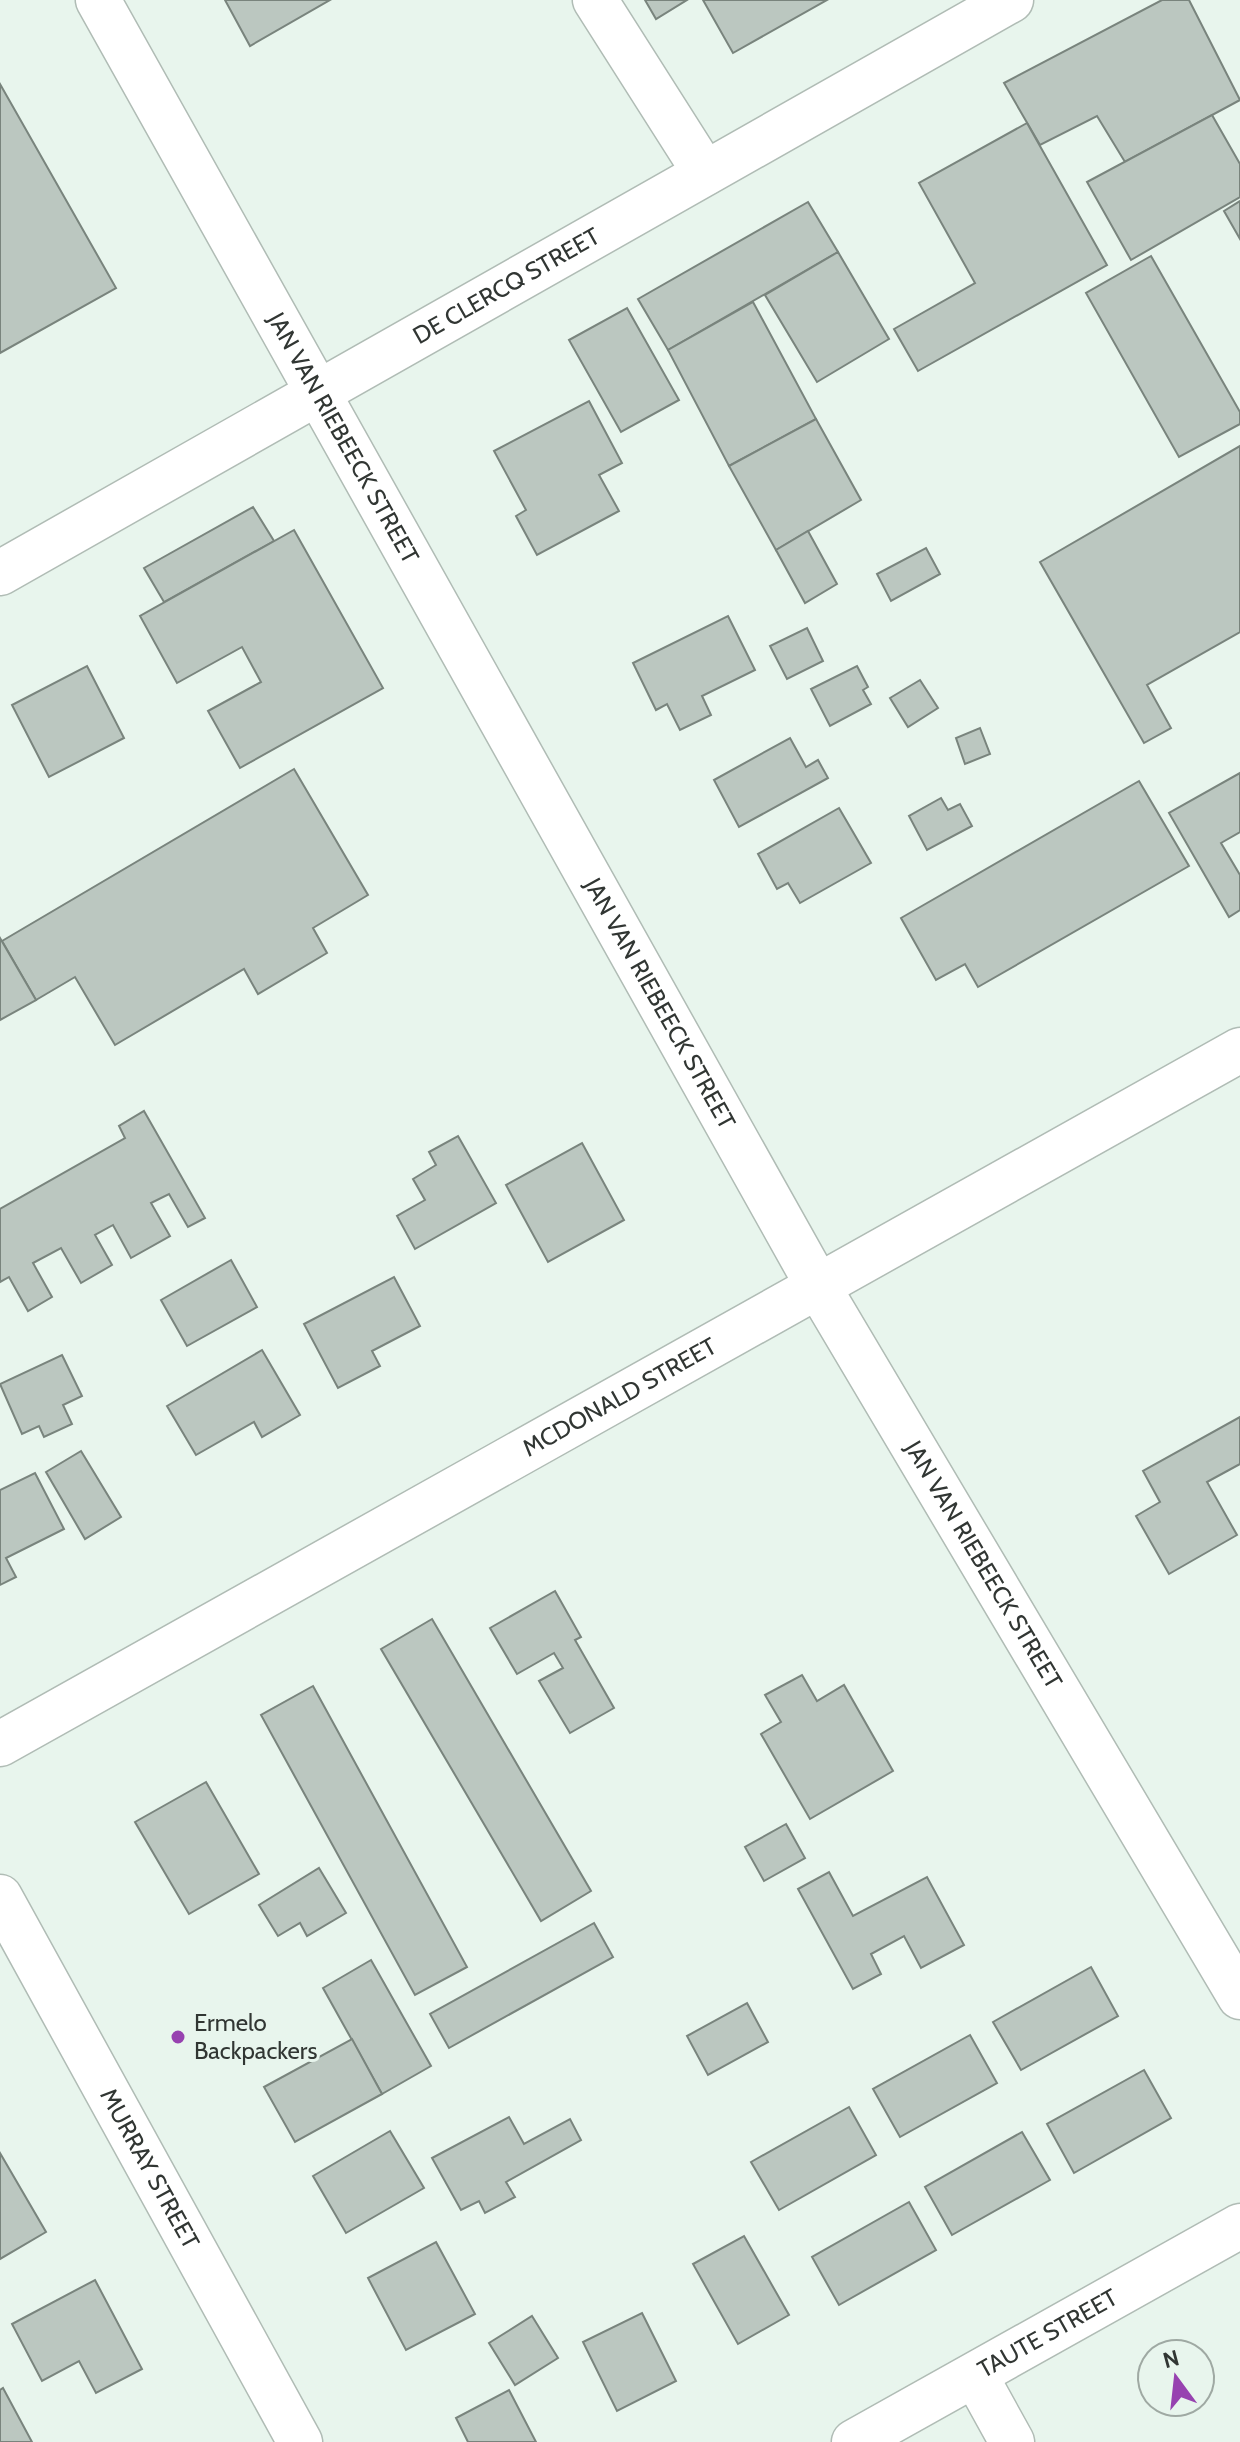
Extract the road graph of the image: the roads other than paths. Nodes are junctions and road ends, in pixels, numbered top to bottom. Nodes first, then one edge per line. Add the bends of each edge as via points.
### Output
1 (98, 0) edge
2 (595, 0) edge
3 (1011, 0) edge
4 (705, 173) junction
5 (317, 392) junction
6 (0, 573) edge
7 (1240, 1050) edge
8 (819, 1288) junction
9 (0, 1744) edge
10 (0, 1897) edge
11 (1240, 1997) edge
12 (1240, 2226) edge
13 (975, 2375) junction
14 (300, 2442) edge
15 (854, 2442) edge
16 (1012, 2442) edge

1 - 5 street, JAN VAN RIEBEECK STREET
2 - 4 street
3 - 4 street, DE CLERCQ STREET
4 - 5 street, DE CLERCQ STREET
5 - 6 street, DE CLERCQ STREET
5 - 8 street, JAN VAN RIEBEECK STREET
7 - 8 street, MCDONALD STREET
8 - 9 street, MCDONALD STREET
8 - 11 street, JAN VAN RIEBEECK STREET
10 - 14 street, MURRAY STREET
12 - 13 street, TAUTE STREET
13 - 15 street, TAUTE STREET
13 - 16 street

